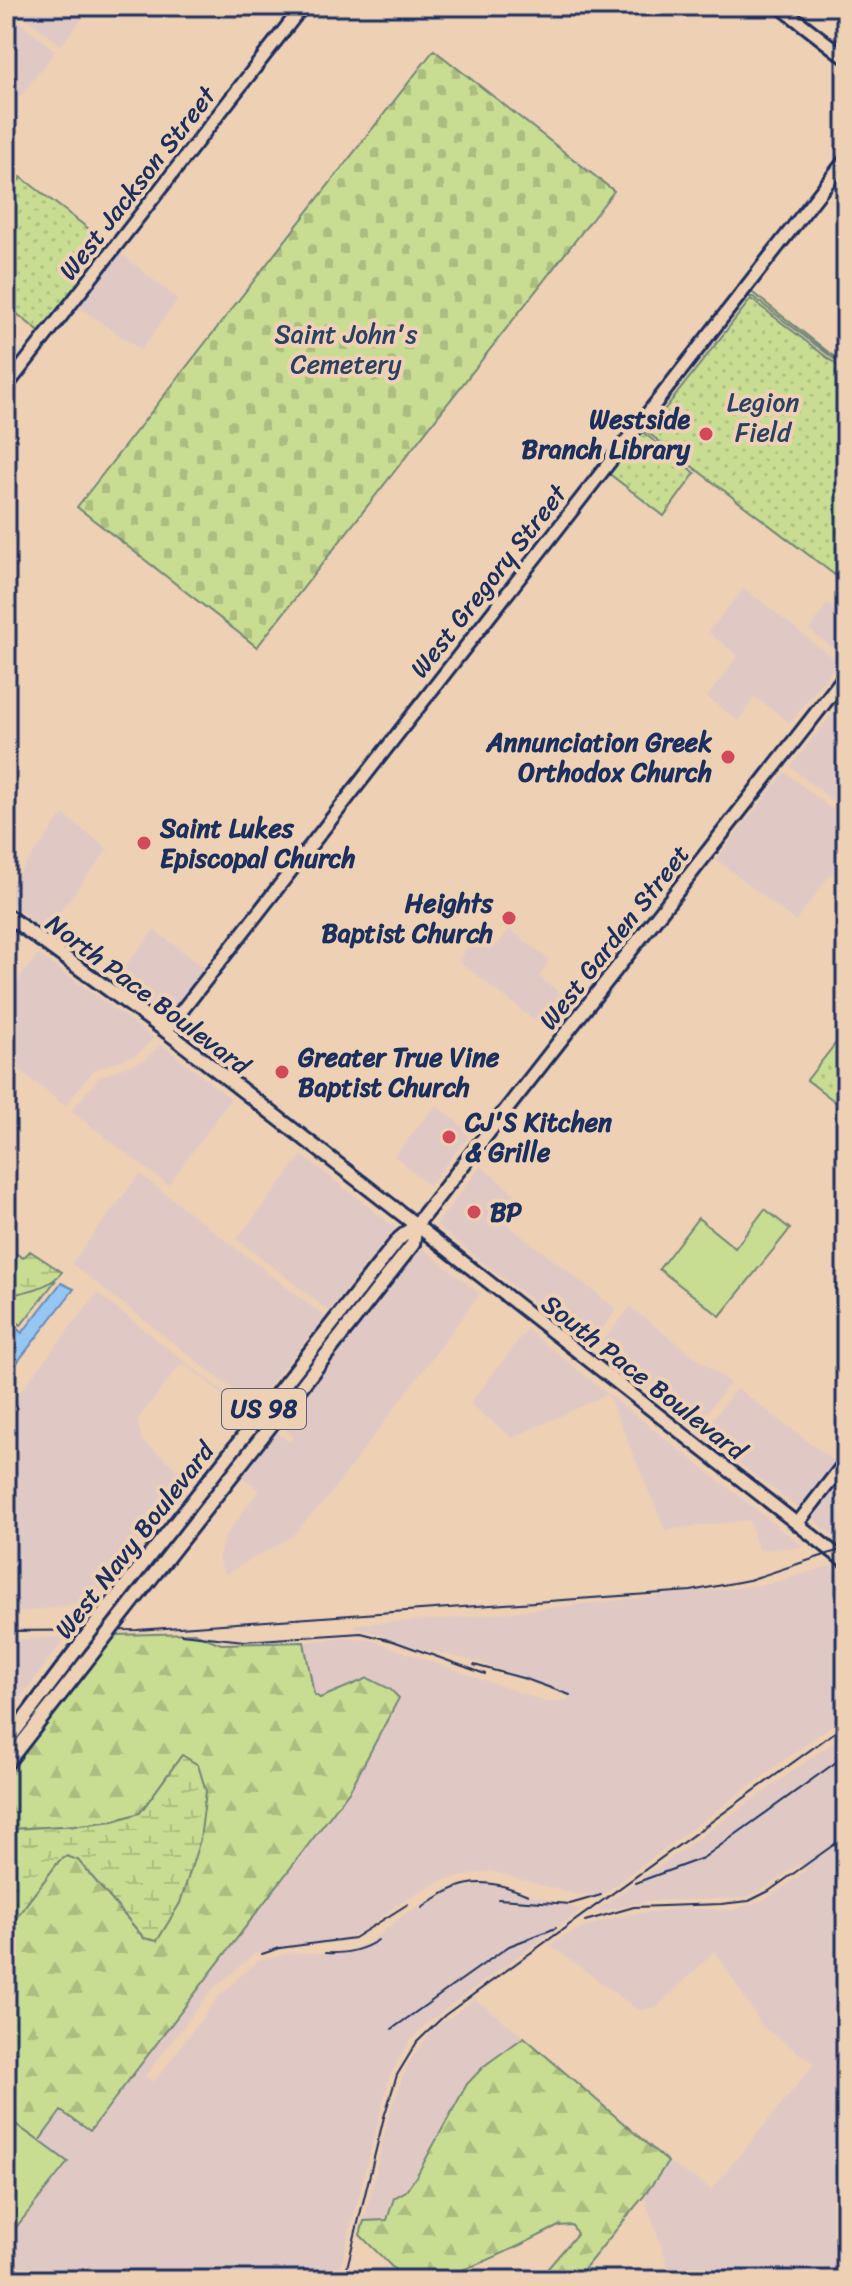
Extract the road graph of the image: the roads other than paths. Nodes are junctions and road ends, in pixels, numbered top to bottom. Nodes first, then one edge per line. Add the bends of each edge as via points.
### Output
1 (303, 6) edge
2 (779, 6) edge
3 (846, 58) edge
4 (846, 159) edge
5 (6, 387) edge
6 (846, 675) edge
7 (6, 915) edge
8 (166, 1031) junction
9 (416, 1225) junction
10 (846, 1461) edge
11 (797, 1524) junction
12 (846, 1562) edge
13 (6, 1743) edge
14 (6, 1764) edge

1 - 5 street, West Jackson Street
2 - 3 street
4 - 8 street, West Gregory Street
6 - 9 main road, West Garden Street
7 - 8 main road, North Pace Boulevard
8 - 9 main road, North Pace Boulevard
9 - 11 street, South Pace Boulevard
9 - 13 main road, West Navy Boulevard / US 98, bridge via 399,1239
9 - 14 main road, West Navy Boulevard / US 98, bridge via 413,1244
10 - 11 street
11 - 12 street, South Pace Boulevard

